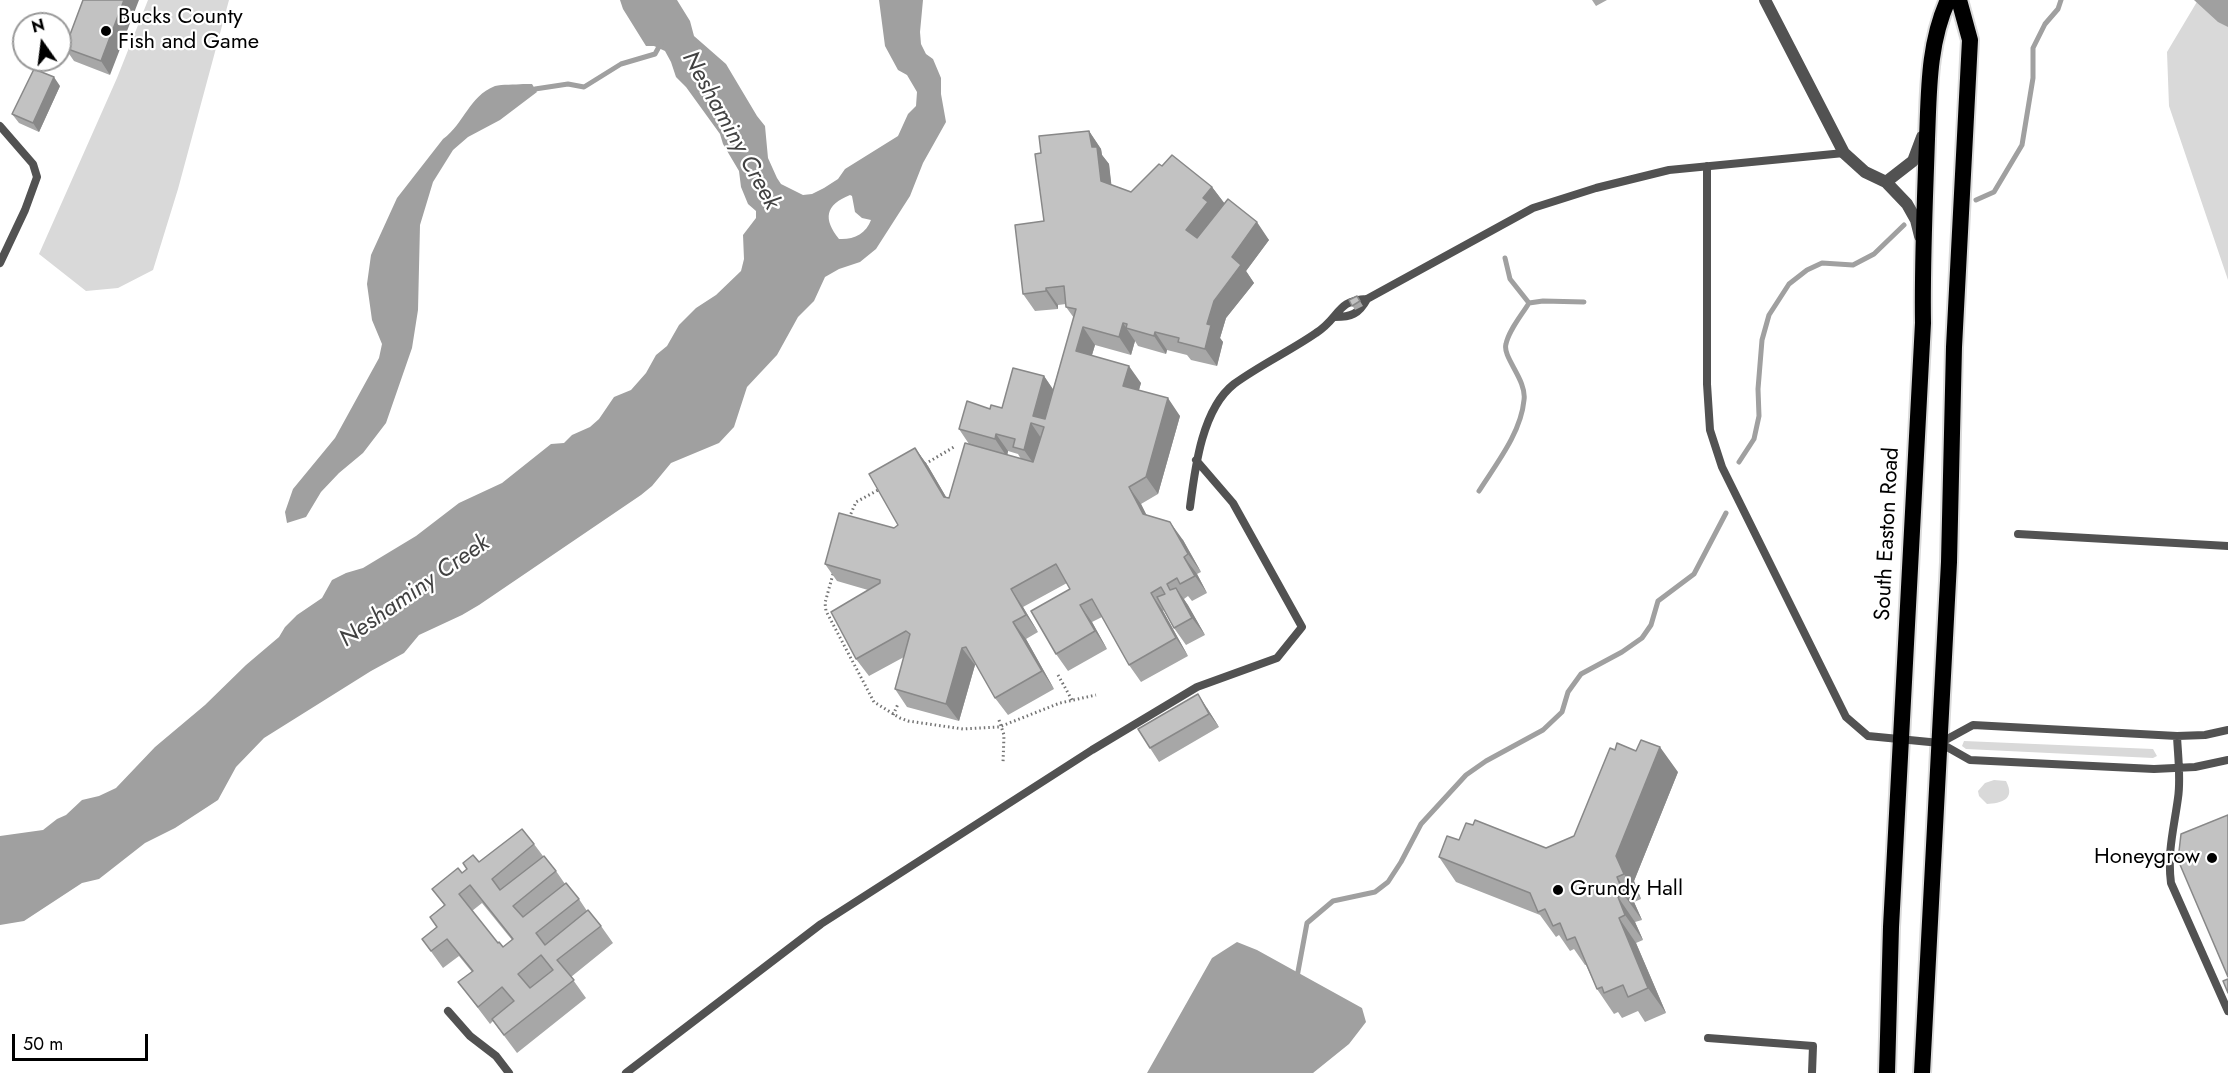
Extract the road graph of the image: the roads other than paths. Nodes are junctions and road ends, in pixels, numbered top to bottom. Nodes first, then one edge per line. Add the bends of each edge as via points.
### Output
1 (1765, 0) edge
2 (1948, 0) edge
3 (1959, 0) edge
4 (1928, 115) junction
5 (0, 126) edge
6 (1844, 153) junction
7 (1707, 166) junction
8 (1886, 182) junction
9 (1922, 243) junction
10 (0, 263) edge
11 (1196, 460) junction
12 (1190, 507) dead end
13 (2018, 534) dead end
14 (2228, 546) edge
15 (2228, 730) edge
16 (2177, 736) junction
17 (1900, 740) junction
18 (1940, 743) junction
19 (2228, 760) edge
20 (2178, 768) junction
21 (448, 1011) dead end
22 (2228, 1011) edge
23 (1708, 1038) dead end
24 (509, 1073) edge
25 (626, 1073) edge
26 (1812, 1073) edge
27 (1887, 1073) edge
28 (1922, 1073) edge

1 - 6 street
2 - 4 highway, South Easton Road via 1934,38
3 - 18 highway via 1970,40
4 - 8 street via 1913,161
4 - 9 highway, South Easton Road
5 - 10 lane via 33,164 37,177
6 - 7 lane
6 - 8 street via 1864,172
7 - 11 lane via 1669,170 1533,208 1367,299 1361,311 1349,317 1335,317 1319,332 1233,385 1215,406
7 - 17 lane via 1707,384 1710,430 1722,466 1846,717 1868,736
8 - 9 street via 1907,204
9 - 17 highway, South Easton Road via 1923,323
11 - 12 lane
11 - 25 lane via 1233,504 1302,627 1277,658 1197,687 1083,756 821,924
13 - 14 lane
15 - 16 lane
16 - 18 lane via 1973,725
16 - 20 lane
17 - 18 lane
17 - 27 highway, South Easton Road
18 - 20 lane via 1970,760
18 - 28 highway
19 - 20 lane
20 - 22 lane via 2171,883
21 - 24 lane
23 - 26 lane via 1813,1046

